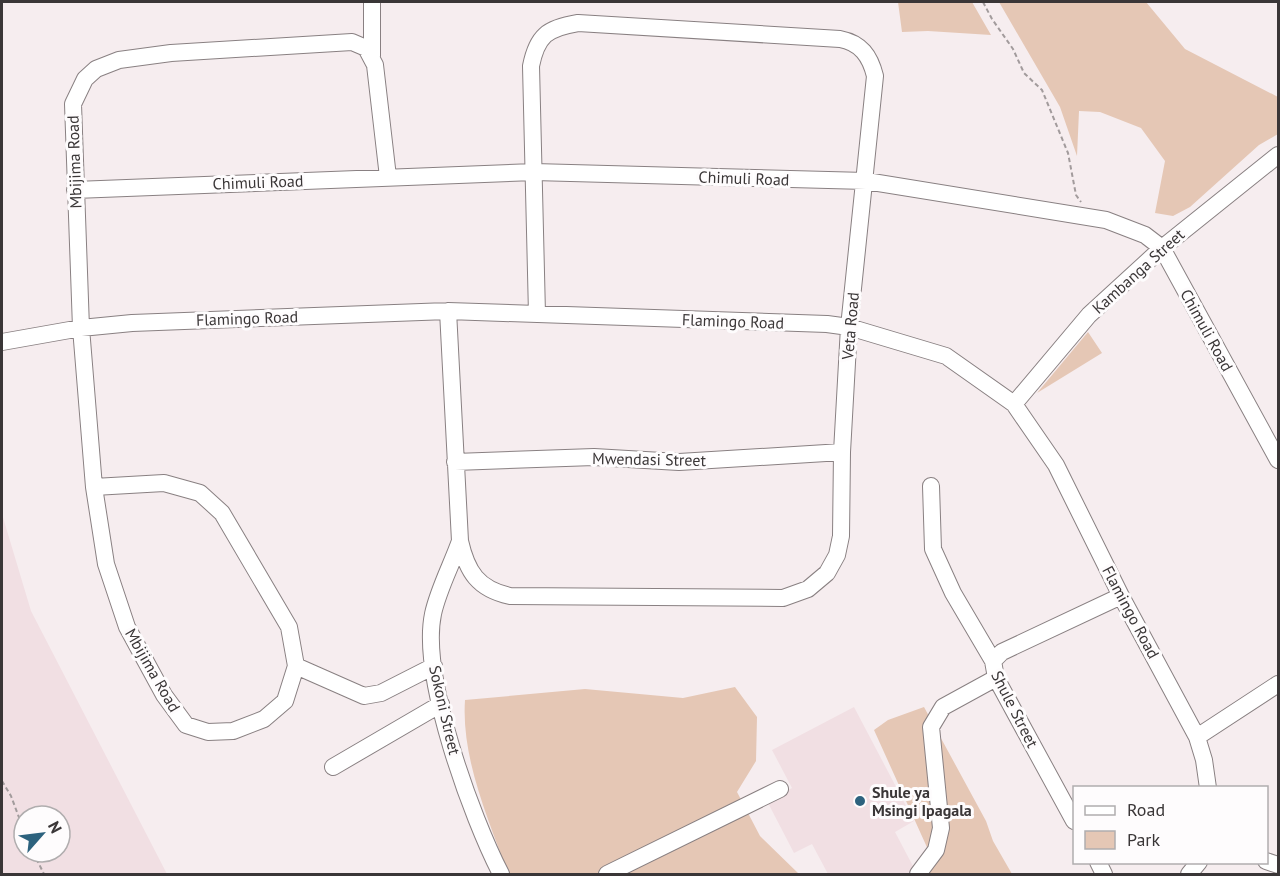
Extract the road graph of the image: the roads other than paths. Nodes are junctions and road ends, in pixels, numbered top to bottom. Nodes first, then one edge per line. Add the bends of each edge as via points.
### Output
1 (372, 2) edge
2 (372, 56) junction
3 (1278, 155) edge
4 (534, 172) junction
5 (388, 177) junction
6 (866, 181) junction
7 (75, 190) junction
8 (1161, 248) junction
9 (448, 310) junction
10 (537, 314) junction
11 (849, 327) junction
12 (81, 328) junction
13 (2, 342) edge
14 (1014, 404) junction
15 (842, 452) junction
16 (1278, 460) edge
17 (456, 462) junction
18 (931, 486) dead end
19 (94, 487) junction
20 (460, 541) junction
21 (1121, 596) junction
22 (296, 666) junction
23 (434, 666) junction
24 (994, 670) junction
25 (1278, 684) edge
26 (441, 705) junction
27 (1197, 737) junction
28 (333, 767) dead end
29 (1208, 786) edge
30 (780, 789) dead end
31 (1073, 819) edge
32 (501, 874) edge
33 (608, 874) edge
34 (918, 874) edge

1 - 2 street
2 - 5 street
2 - 7 street, Mbijima Road via 352,42 171,53 119,60 96,69 85,79 73,104
3 - 8 street, Kambanga Street
4 - 5 street, Chimuli Road
4 - 6 street, Chimuli Road
4 - 6 street, Veta Road via 531,66 535,47 551,31 578,23 840,39 856,44 867,55 875,76
4 - 10 street, Veta Road
5 - 7 street, Chimuli Road
6 - 8 street, Chimuli Road via 1093,218 1145,234
6 - 11 street, Veta Road
7 - 12 street, Mbijima Road
8 - 14 street, Kambanga Street via 1089,315
8 - 16 street, Chimuli Road
9 - 10 street, Flamingo Road
9 - 12 street, Flamingo Road
9 - 17 street, Veta Road
10 - 11 street, Flamingo Road
11 - 14 street, Flamingo Road via 946,356
11 - 15 street, Veta Road
12 - 13 street, Flamingo Road
12 - 19 street, Mbijima Road
14 - 21 street, Flamingo Road via 1056,465
15 - 17 street, Mwendasi Street via 679,462 594,458
15 - 20 street, Veta Road via 841,536 837,555 818,583 783,598 503,594 476,581 469,572
17 - 20 street, Veta Road
18 - 24 street via 933,549
19 - 22 street, Mbijima Road via 164,483 200,493 222,513 289,627
19 - 22 street, Mbijima Road via 106,564 127,627 164,695 186,725 208,732 233,731 264,718 285,701
20 - 23 street, Sokoni Street via 433,614
21 - 24 street, Shule Street via 1002,652
21 - 27 street, Flamingo Road
22 - 23 street via 364,696 381,693
23 - 26 street, Sokoni Street
24 - 31 street, Shule Street
24 - 34 street via 943,707 931,727 941,828 936,850
25 - 27 street
26 - 28 street
26 - 32 street, Sokoni Street via 482,837
27 - 29 street, Flamingo Road
30 - 33 street

